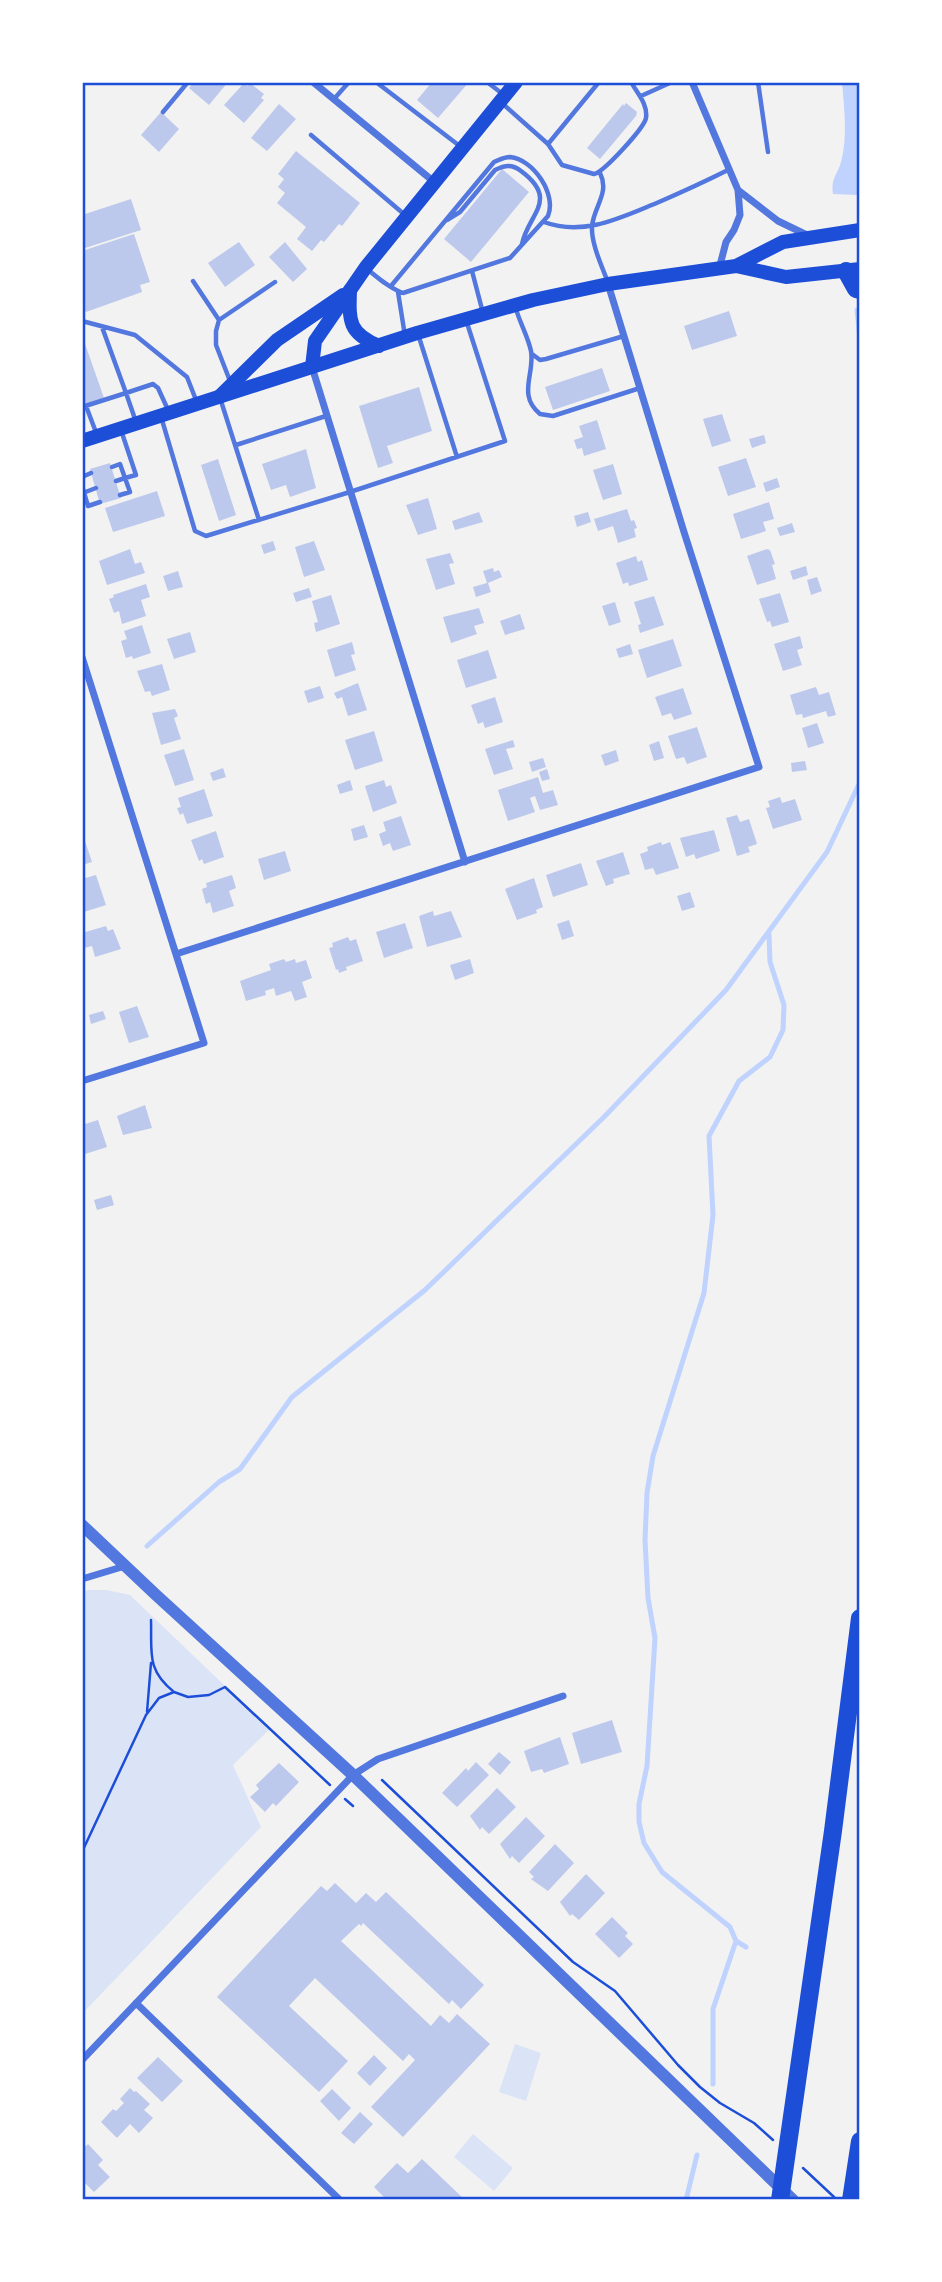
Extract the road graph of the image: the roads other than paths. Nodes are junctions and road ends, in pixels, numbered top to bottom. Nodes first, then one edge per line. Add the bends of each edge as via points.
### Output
1 (188, 82) edge
2 (313, 82) edge
3 (349, 82) edge
4 (376, 82) edge
5 (487, 82) edge
6 (516, 82) edge
7 (599, 82) edge
8 (631, 82) edge
9 (672, 82) edge
10 (692, 82) edge
11 (758, 82) edge
12 (641, 96) junction
13 (334, 99) junction
14 (502, 99) junction
15 (163, 112) dead end
16 (311, 135) dead end
17 (548, 144) junction
18 (461, 148) junction
19 (768, 152) dead end
20 (729, 169) junction
21 (600, 173) junction
22 (433, 181) junction
23 (738, 190) junction
24 (406, 216) junction
25 (543, 222) junction
26 (442, 223) junction
27 (592, 226) junction
28 (860, 230) edge
29 (814, 238) junction
30 (522, 245) junction
31 (366, 267) junction
32 (736, 267) junction
33 (719, 269) junction
34 (853, 270) edge
35 (472, 271) junction
36 (194, 281) dead end
37 (275, 282) dead end
38 (608, 284) junction
39 (391, 286) junction
40 (350, 290) junction
41 (860, 290) edge
42 (398, 292) junction
43 (514, 305) junction
44 (483, 313) junction
45 (465, 319) junction
46 (219, 320) junction
47 (82, 321) edge
48 (102, 326) junction
49 (412, 335) junction
50 (624, 336) junction
51 (379, 346) junction
52 (531, 354) junction
53 (312, 367) junction
54 (232, 384) junction
55 (640, 388) junction
56 (126, 393) junction
57 (219, 397) junction
58 (198, 404) junction
59 (84, 406) edge
60 (165, 414) junction
61 (326, 416) junction
62 (137, 423) junction
63 (120, 429) junction
64 (97, 436) junction
65 (82, 441) edge
66 (236, 445) junction
67 (457, 457) junction
68 (112, 467) dead end
69 (91, 473) dead end
70 (82, 477) edge
71 (125, 478) junction
72 (116, 481) dead end
73 (96, 488) dead end
74 (83, 491) edge
75 (350, 492) junction
76 (120, 495) dead end
77 (100, 502) dead end
78 (259, 520) junction
79 (82, 657) edge
80 (465, 862) junction
81 (176, 954) junction
82 (82, 1081) edge
83 (82, 1525) edge
84 (125, 1566) junction
85 (82, 1579) edge
86 (860, 1618) edge
87 (563, 1696) dead end
88 (353, 1775) junction
89 (136, 2003) junction
90 (82, 2060) edge
91 (860, 2141) edge
92 (340, 2200) edge
93 (780, 2200) edge
94 (793, 2200) edge
95 (851, 2200) edge

1 - 15 lane
2 - 13 street
3 - 13 lane
4 - 18 lane
5 - 14 lane
6 - 14 main road
7 - 17 lane
8 - 12 lane
9 - 12 lane
10 - 20 street
11 - 19 lane
12 - 21 lane via 645,122
13 - 22 street
14 - 17 lane
14 - 18 main road
16 - 24 lane
17 - 21 lane via 562,165
18 - 22 main road
20 - 23 street
20 - 27 lane via 609,223
21 - 27 lane via 604,193
22 - 24 main road
23 - 29 street via 778,221
23 - 33 street via 740,215
24 - 31 main road
25 - 26 lane via 551,208 545,183 512,157 494,162
25 - 27 lane via 558,228
25 - 30 lane
26 - 30 lane via 460,212 495,170 510,166 530,178 540,196 537,215 525,230
26 - 39 lane
27 - 38 lane
28 - 29 main road
29 - 32 main road via 783,242
30 - 35 lane via 510,258
31 - 39 lane
31 - 40 main road
32 - 33 main road
32 - 34 main road via 786,277
33 - 38 main road
34 - 41 highway
35 - 42 lane
35 - 44 lane
36 - 46 lane
37 - 46 lane
38 - 43 main road
38 - 50 street
39 - 42 lane
40 - 51 main road via 349,318 361,338
40 - 53 main road via 315,341
40 - 54 main road via 277,341
42 - 49 lane
43 - 44 main road
43 - 52 lane
44 - 45 main road
45 - 49 main road
45 - 67 lane via 505,441
46 - 54 lane via 216,345
47 - 48 lane
48 - 56 lane
48 - 58 lane via 135,335 187,377
49 - 51 main road
49 - 67 lane
50 - 52 lane via 547,359
50 - 55 street
51 - 53 main road
52 - 55 lane via 528,395 540,414 553,416
53 - 57 main road
53 - 61 street
54 - 57 main road
55 - 80 street via 759,767
56 - 59 lane
56 - 60 lane via 153,384
56 - 62 lane
57 - 58 main road
57 - 66 lane
58 - 60 main road
59 - 64 lane
60 - 62 main road
60 - 78 lane via 195,531 206,536
61 - 66 lane
61 - 75 street
62 - 63 main road
63 - 64 main road
63 - 71 lane via 136,475
64 - 65 main road
66 - 78 lane
67 - 75 lane
68 - 71 lane via 120,464
69 - 70 lane
71 - 72 lane
71 - 76 lane via 130,492
73 - 74 lane
74 - 77 lane via 88,506
75 - 78 lane
75 - 80 street
79 - 81 street
80 - 81 street
81 - 82 street via 204,1043
83 - 84 street
84 - 85 street
84 - 88 street
86 - 93 highway
87 - 88 street via 378,1759
88 - 89 street
88 - 94 street
89 - 90 street
89 - 92 street
91 - 95 highway

